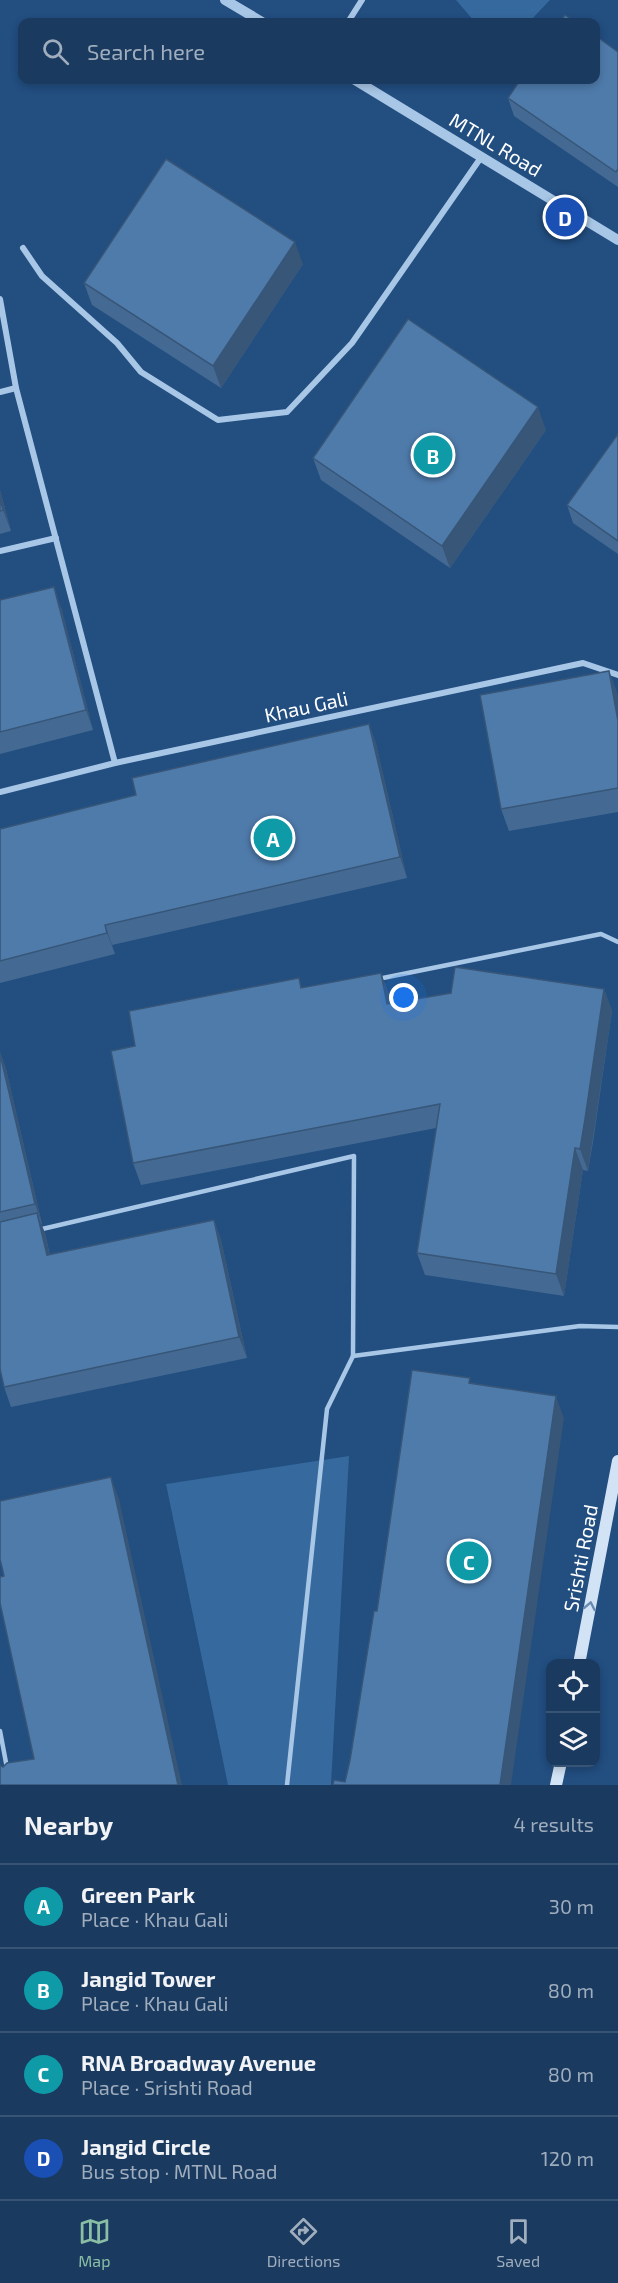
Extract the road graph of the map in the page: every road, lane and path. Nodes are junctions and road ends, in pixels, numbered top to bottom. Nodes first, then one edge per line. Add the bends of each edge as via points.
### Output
1 (225, 0) edge
2 (362, 0) edge
3 (255, 18) edge
4 (351, 18) edge
5 (362, 84) edge
6 (482, 156) junction
7 (618, 240) edge
8 (23, 248) dead end
9 (0, 299) edge
10 (16, 388) junction
11 (0, 392) edge
12 (56, 538) junction
13 (0, 551) edge
14 (618, 675) edge
15 (115, 764) junction
16 (0, 792) edge
17 (618, 942) edge
18 (366, 982) edge
19 (34, 1231) edge
20 (618, 1327) edge
21 (353, 1356) junction
22 (618, 1461) edge
23 (580, 1659) edge
24 (0, 1731) edge
25 (560, 1767) edge
26 (9, 1774) edge
27 (287, 1785) edge
28 (556, 1785) edge

1 - 3 street
2 - 4 street
5 - 6 street, MTNL Road
6 - 7 street, MTNL Road
6 - 8 street via 351,343 286,412 218,420 141,372 117,343 42,276
9 - 10 street
10 - 11 street
10 - 12 street
12 - 13 street
12 - 15 street
14 - 15 street, Khau Gali via 583,663
15 - 16 street, Khau Gali
17 - 18 lane via 601,934
19 - 21 lane via 354,1156
20 - 21 lane via 580,1326
21 - 27 lane via 327,1408
23 -> 22 main road, Srishti Road
24 - 26 lane
25 - 28 main road

